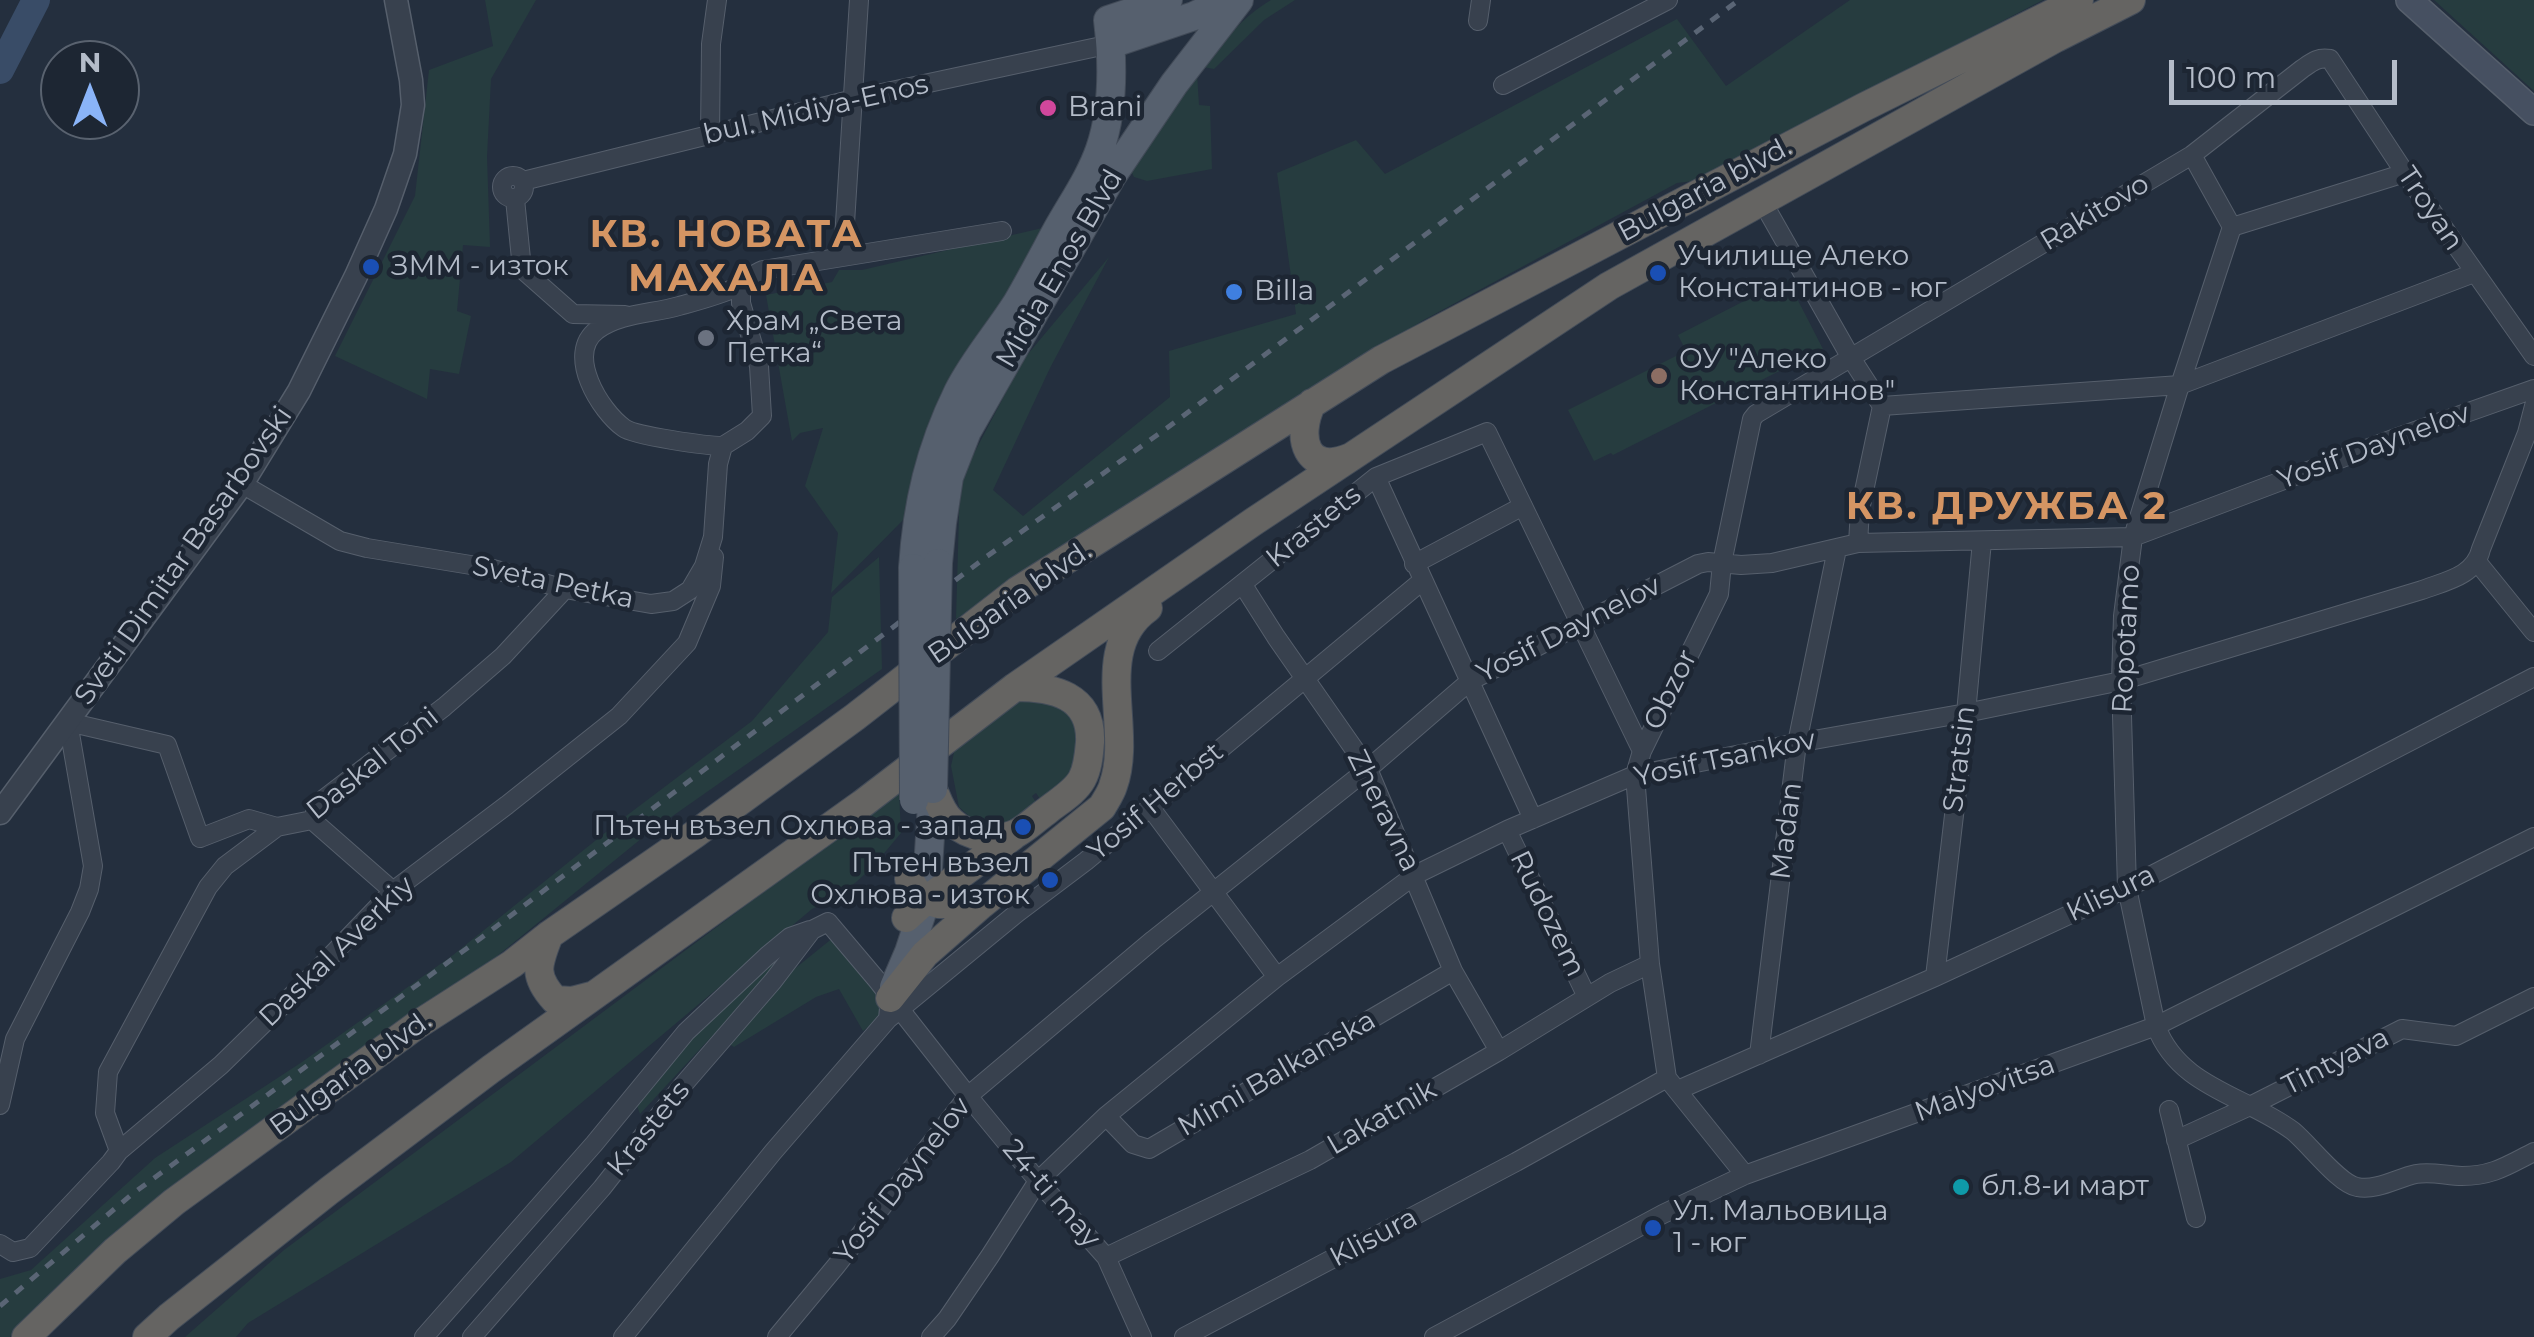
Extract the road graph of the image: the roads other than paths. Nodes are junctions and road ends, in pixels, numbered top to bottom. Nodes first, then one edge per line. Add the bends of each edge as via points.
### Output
1 (396, 0) edge
2 (717, 0) edge
3 (859, 0) edge
4 (1168, 0) edge
5 (1228, 0) edge
6 (1240, 0) edge
7 (1481, 0) edge
8 (1668, 0) edge
9 (2079, 0) edge
10 (2131, 0) edge
11 (2409, 0) edge
12 (1108, 21) edge
13 (1478, 21) dead end
14 (2330, 59) joint
15 (1503, 85) dead end
16 (854, 100) junction
17 (2534, 112) edge
18 (710, 134) junction
19 (2192, 155) junction
20 (2405, 173) junction
21 (1762, 201) junction
22 (2232, 227) junction
23 (1002, 231) dead end
24 (843, 256) junction
25 (2474, 273) junction
26 (740, 286) junction
27 (630, 315) junction
28 (2534, 356) edge
29 (1851, 358) junction
30 (2180, 386) junction
31 (2534, 388) edge
32 (1312, 403) junction
33 (1882, 406) junction
34 (2534, 406) edge
35 (1266, 432) junction
36 (723, 446) junction
37 (1351, 457) junction
38 (1376, 477) junction
39 (242, 484) junction
40 (1304, 489) junction
41 (1523, 506) junction
42 (1253, 522) junction
43 (713, 537) junction
44 (2133, 537) junction
45 (1982, 541) junction
46 (1858, 542) junction
47 (1838, 549) junction
48 (2478, 562) junction
49 (1722, 563) junction
50 (926, 566) junction
51 (1418, 573) junction
52 (1243, 584) junction
53 (566, 589) junction
54 (1580, 624) junction
55 (2534, 632) edge
56 (1158, 651) dead end
57 (2534, 677) edge
58 (1306, 678) junction
59 (1470, 681) junction
60 (2121, 681) junction
61 (1016, 687) junction
62 (1966, 713) junction
63 (68, 722) junction
64 (1798, 742) junction
65 (1642, 751) junction
66 (1368, 769) junction
67 (1635, 776) junction
68 (924, 795) junction
69 (1150, 806) junction
70 (0, 813) edge
71 (1533, 819) junction
72 (312, 820) junction
73 (1030, 823) junction
74 (276, 827) junction
75 (1507, 830) junction
76 (2534, 837) edge
77 (1415, 876) junction
78 (2127, 888) junction
79 (393, 891) junction
80 (1212, 892) junction
81 (914, 899) junction
82 (982, 904) junction
83 (820, 926) junction
84 (550, 935) junction
85 (512, 964) junction
86 (1650, 964) junction
87 (1454, 970) junction
88 (1277, 976) junction
89 (1934, 977) junction
90 (597, 995) junction
91 (1588, 996) junction
92 (2534, 997) edge
93 (892, 1008) junction
94 (2156, 1026) junction
95 (528, 1043) junction
96 (1499, 1051) junction
97 (1759, 1056) junction
98 (4, 1062) edge
99 (1673, 1084) junction
100 (968, 1096) junction
101 (0, 1105) edge
102 (2250, 1106) junction
103 (2169, 1110) dead end
104 (1106, 1116) junction
105 (2176, 1140) junction
106 (119, 1151) junction
107 (2534, 1152) edge
108 (1745, 1175) junction
109 (1038, 1181) junction
110 (2196, 1218) dead end
111 (0, 1244) edge
112 (1106, 1257) junction
113 (26, 1337) edge
114 (148, 1337) edge
115 (424, 1337) edge
116 (472, 1337) edge
117 (624, 1337) edge
118 (777, 1337) edge
119 (931, 1337) edge
120 (1142, 1337) edge
121 (1184, 1337) edge
122 (1434, 1337) edge

1 - 39 street, Sveti Dimitar Basarbovski via 412,93 405,154 356,276 299,391
2 - 18 street
3 - 16 street
4 - 12 main road
5 - 12 main road via 1194,16
6 - 50 main road, Midia Enos Blvd via 1112,176 967,431
7 - 13 street
8 - 15 street
9 - 32 highway, Bulgaria blvd. via 1414,342
10 - 21 highway, Bulgaria blvd.
11 - 17 main road
12 - 16 street, bul. Midiya-Enos
12 - 50 main road, Midia Enos Blvd via 1110,101 1100,148 1017,302 967,376 935,444 916,523
14 - 19 street, Rakitovo via 2315,60
14 - 20 street, Troyan
16 - 18 street, bul. Midiya-Enos
16 - 24 street
18 - 27 street, bul. Midiya-Enos via 519,190 522,269 573,314
19 - 22 street
19 - 29 street, Rakitovo
20 - 22 street
20 - 25 street, Troyan
21 - 29 street
21 - 37 highway, Bulgaria blvd. via 1609,286
22 - 30 street, Ropotamo
23 - 24 street
24 - 26 street via 762,270
25 - 28 street, Troyan
25 - 30 street
26 - 27 street
26 - 36 street via 759,366 762,416
27 - 36 street via 588,339 583,364 600,402 626,430
29 - 33 street
29 - 49 street, Obzor via 1752,419
30 - 33 street
30 - 44 street, Ropotamo
31 - 44 street, Yosif Daynelov
32 - 35 highway, Bulgaria blvd.
32 - 37 highway via 1302,432 1310,453 1328,463
33 - 46 street
34 - 48 street
35 - 40 highway via 1292,442 1303,456
35 - 84 highway, Bulgaria blvd. via 1017,591
36 - 43 street, Sveta Petka
37 - 40 highway, Bulgaria blvd.
38 - 41 street, Krastets via 1487,432
38 - 51 street, Rudozem
38 - 52 street, Krastets
39 - 53 street, Sveta Petka via 340,541
39 - 63 street, Sveti Dimitar Basarbovski
40 - 42 highway, Bulgaria blvd.
41 - 51 street, Yosif Herbst
41 - 54 street
42 - 61 highway, Bulgaria blvd.
42 - 82 highway via 1132,618 1117,672 1114,784 1102,807
43 - 53 street, Sveta Petka via 696,582 672,601 651,604
43 - 79 street, Daskal Averkiy via 711,586 686,643 667,666 619,716
44 - 45 street, Yosif Daynelov
44 - 60 street, Ropotamo
45 - 46 street, Yosif Daynelov
45 - 62 street, Stratsin
46 - 47 street, Yosif Daynelov
47 - 49 street, Yosif Daynelov via 1757,564
47 - 64 street, Madan
48 - 55 street
48 - 60 street, Yosif Tsankov via 2422,590
49 - 54 street, Yosif Daynelov via 1698,564
49 - 65 street, Obzor via 1718,594
50 - 68 main road, bridge
51 - 58 street, Yosif Herbst
51 - 59 street, Rudozem
52 - 56 street, Krastets
52 - 58 street, Zheravna
53 - 72 street, Daskal Toni via 488,669 320,802
54 - 59 street, Yosif Daynelov
54 - 65 street
57 - 78 street, Klisura
58 - 66 street, Zheravna
58 - 69 street, Yosif Herbst
59 - 66 street, Yosif Daynelov
59 - 71 street, Rudozem
60 - 62 street, Yosif Tsankov
60 - 78 street, Ropotamo
61 - 73 highway via 1063,694 1084,710 1090,731 1082,780
61 - 90 highway, Bulgaria blvd.
62 - 64 street, Yosif Tsankov
62 - 89 street, Stratsin
63 - 70 street, Sveti Dimitar Basarbovski
63 - 74 street via 168,745 200,838 249,819
63 - 98 street via 92,878
64 - 67 street, Yosif Tsankov
64 - 97 street, Madan
65 - 67 street, Obzor
66 - 77 street, Zheravna
66 - 80 street, Yosif Daynelov
67 - 71 street, Yosif Tsankov
67 - 86 street, Obzor
68 - 73 highway via 952,822 982,838 1016,834
68 - 81 main road
69 - 80 street
69 - 93 street, Yosif Herbst
71 - 75 street, Yosif Tsankov
72 - 74 street, Daskal Toni
72 - 79 street
73 - 81 highway
74 - 106 street, Daskal Toni via 208,887 108,1072 105,1114
75 - 77 street, Yosif Tsankov
75 - 91 street, Rudozem
76 - 94 street, Malyovitsa
77 - 87 street, Zheravna
77 - 88 street, Yosif Tsankov
78 - 89 street, Klisura
78 - 94 street, Ropotamo
79 - 106 street, Daskal Averkiy via 221,1065
80 - 88 street
80 - 100 street, Yosif Daynelov
81 - 82 highway
81 - 93 main road via 909,952
82 - 93 highway via 924,954
83 - 93 street, 24-ti may
83 - 115 street via 790,937 686,1032
83 - 116 street, Krastets
84 - 85 highway, Bulgaria blvd.
84 - 90 highway via 539,962 543,987 556,1000
85 - 95 highway via 536,986 536,1022
85 - 113 highway, Bulgaria blvd. via 174,1202
86 - 91 street, Lakatnik
86 - 99 street, Obzor
87 - 96 street, Zheravna
87 - 104 street, Mimi Balkanska via 1149,1149 1133,1144
88 - 104 street, Yosif Tsankov
89 - 97 street, Klisura
90 - 95 highway, Bulgaria blvd.
91 - 96 street, Lakatnik
92 - 102 street, Tintyava via 2456,1036 2402,1029
93 - 100 street, 24-ti may
93 - 117 street, Yosif Herbst
94 - 102 street via 2184,1070
94 - 108 street, Malyovitsa
95 - 114 highway, Bulgaria blvd.
96 - 112 street, Lakatnik via 1310,1160
97 - 99 street, Klisura
98 - 101 street
99 - 108 street, Obzor
99 - 121 street, Klisura
100 - 109 street, 24-ti may
100 - 118 street, Yosif Daynelov
102 - 105 street, Tintyava
102 - 107 street via 2296,1133 2359,1188 2426,1172 2498,1172
103 - 105 street
104 - 109 street, Yosif Tsankov
105 - 110 street
106 - 111 street, Daskal Averkiy via 30,1248 13,1252
108 - 122 street, Malyovitsa
109 - 112 street, 24-ti may
109 - 119 street, Yosif Tsankov
112 - 120 street, 24-ti may

